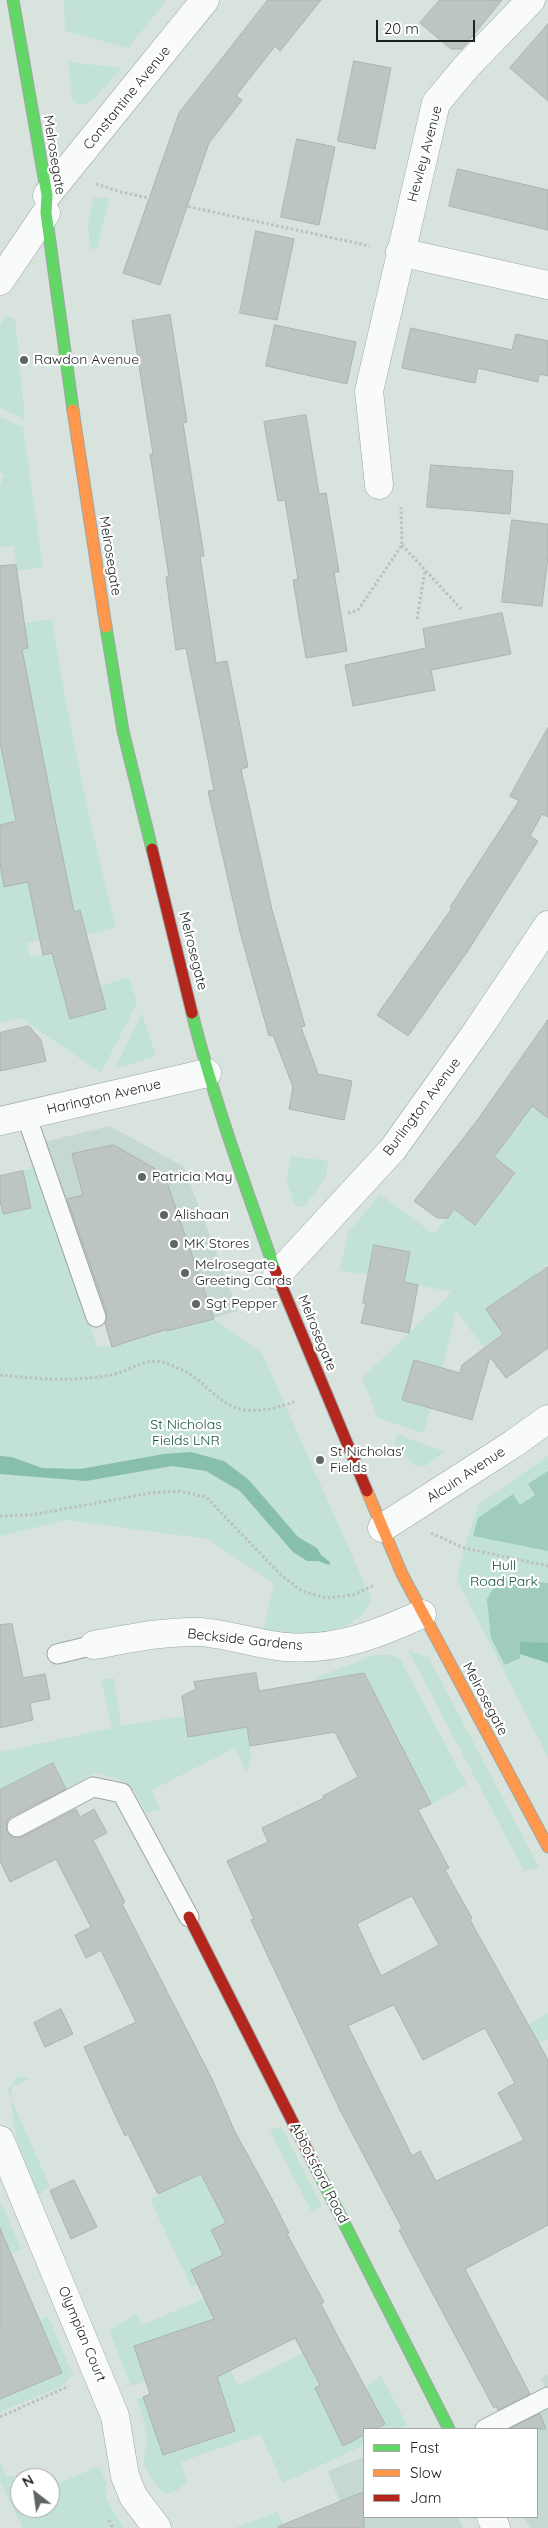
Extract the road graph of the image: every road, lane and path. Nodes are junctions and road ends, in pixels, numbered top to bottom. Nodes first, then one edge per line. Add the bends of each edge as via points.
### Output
1 (13, 0) edge
2 (205, 0) edge
3 (531, 0) edge
4 (71, 166) junction
5 (47, 204) junction
6 (400, 252) junction
7 (0, 281) edge
8 (548, 285) edge
9 (379, 485) joint
10 (402, 545) junction
11 (425, 570) junction
12 (463, 611) dead end
13 (348, 613) dead end
14 (417, 619) dead end
15 (548, 925) edge
16 (207, 1072) junction
17 (26, 1114) junction
18 (0, 1121) edge
19 (277, 1275) junction
20 (96, 1317) dead end
21 (0, 1375) edge
22 (324, 1390) junction
23 (548, 1420) edge
24 (0, 1516) edge
25 (393, 1522) junction
26 (547, 1565) edge
27 (402, 1574) junction
28 (422, 1614) junction
29 (94, 1645) joint
30 (57, 1654) dead end
31 (17, 1827) dead end
32 (548, 1846) edge
33 (188, 1918) joint
34 (0, 2140) edge
35 (96, 2366) junction
36 (548, 2397) edge
37 (0, 2418) edge
38 (448, 2428) edge
39 (487, 2428) edge
40 (157, 2528) edge

1 - 5 street, Melrosegate
2 - 4 street, Constantine Avenue
3 - 6 street, Hewley Avenue via 436,103
4 - 5 street, Constantine Avenue
4 - 6 path via 85,181 121,192
5 - 7 street
5 - 16 street, Melrosegate via 80,461 123,731
6 - 8 street
6 - 9 street, Hewley Avenue via 369,391
9 - 10 path via 401,498
10 - 11 path
10 - 13 path via 358,610
11 - 12 path
11 - 14 path
15 - 19 street, Burlington Avenue via 393,1149
16 - 17 street, Harington Avenue
16 - 19 street, Melrosegate via 239,1173
17 - 18 street, Harington Avenue
17 - 20 lane
19 - 22 street, Melrosegate
21 - 22 path via 47,1380 111,1375 162,1361 192,1374 224,1402 250,1411 273,1410
22 - 25 street, Melrosegate
23 - 25 street, Alcuin Avenue
24 - 27 path via 178,1491 206,1497 282,1576 302,1591 326,1598 353,1594
25 - 26 path via 424,1529 464,1548
25 - 27 street, Melrosegate
27 - 28 street, Melrosegate
28 - 29 street, Beckside Gardens via 378,1634 337,1646 288,1648 201,1632 170,1633
28 - 32 street, Melrosegate
29 - 30 lane
31 - 33 lane via 93,1787 122,1793
33 - 38 street, Abbotsford Road
34 - 35 street, Olympian Court
35 - 37 path via 64,2390
35 - 40 street, Olympian Court via 115,2416 125,2476 133,2496
36 - 39 lane

